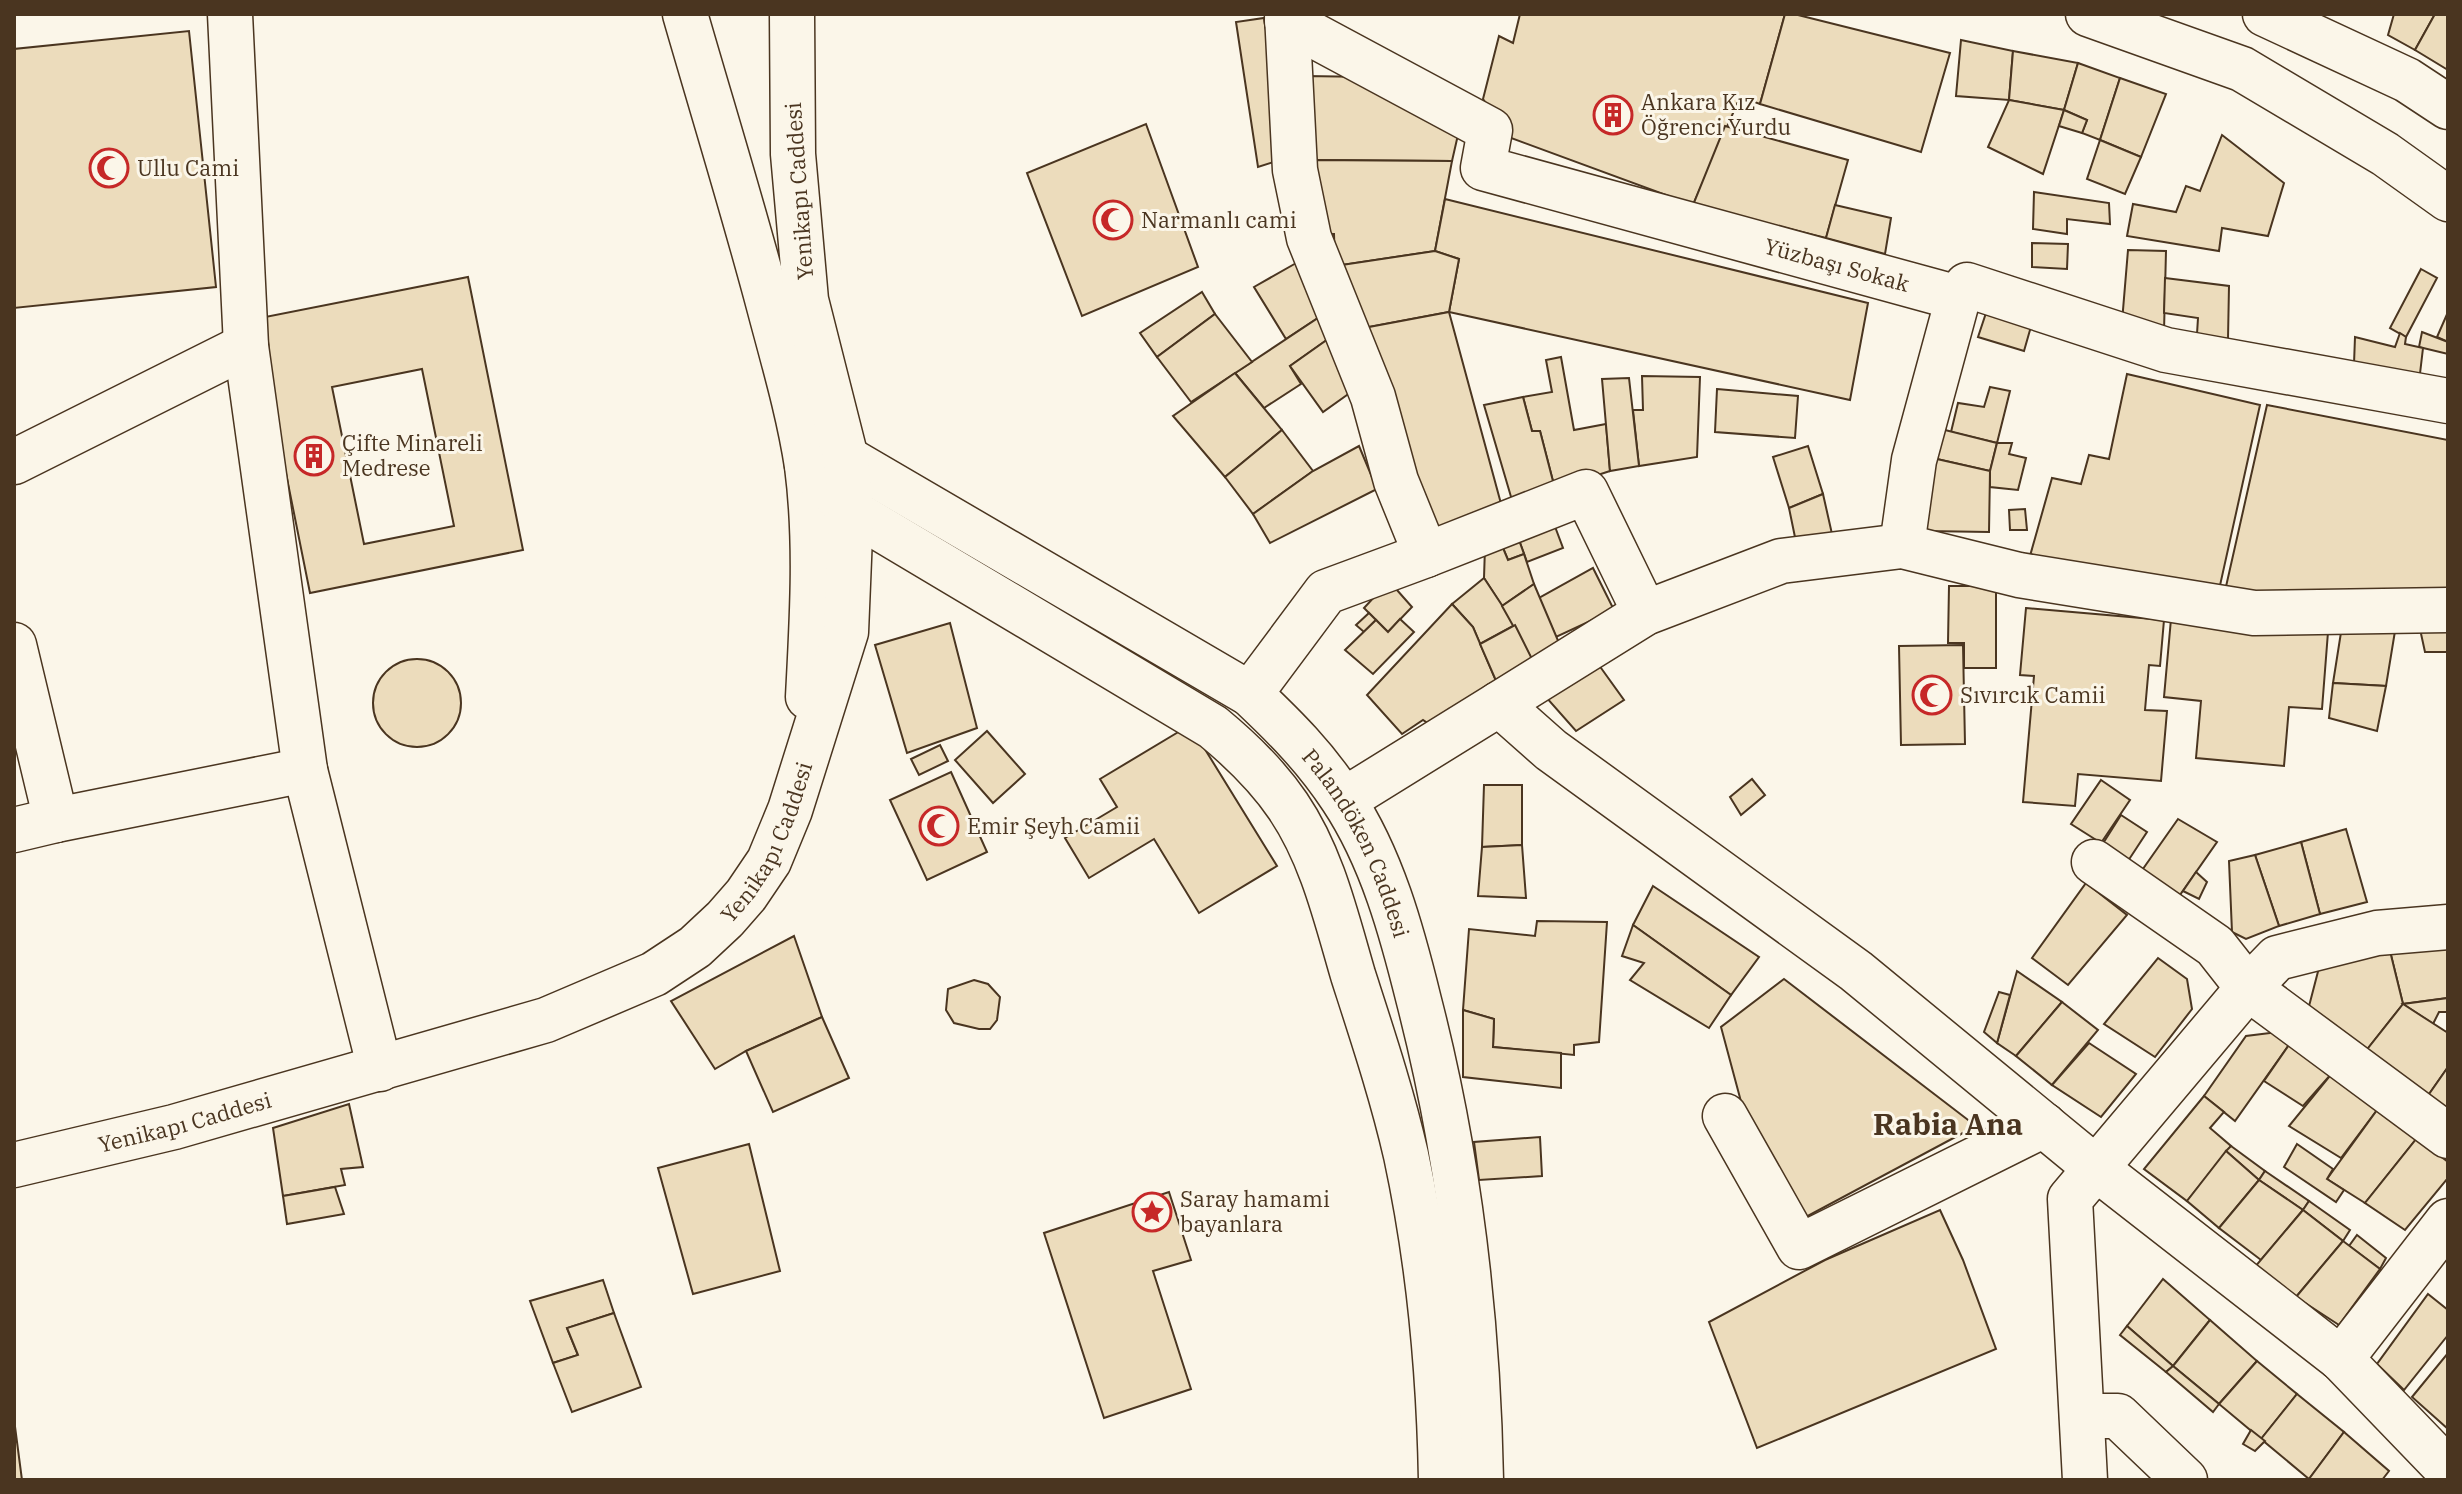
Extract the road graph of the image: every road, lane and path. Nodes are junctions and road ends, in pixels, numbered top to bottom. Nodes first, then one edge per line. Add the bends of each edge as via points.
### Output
1 (230, 14) edge
2 (685, 14) edge
3 (792, 14) edge
4 (2088, 14) edge
5 (2265, 14) edge
6 (1287, 17) edge
7 (2448, 107) edge
8 (2448, 199) edge
9 (1958, 298) junction
10 (246, 346) junction
11 (2448, 401) edge
12 (14, 462) edge
13 (826, 462) junction
14 (851, 511) junction
15 (1902, 546) junction
16 (1426, 555) junction
17 (2448, 610) edge
18 (1645, 613) junction
19 (14, 645) edge
20 (1250, 694) junction
21 (1499, 704) junction
22 (805, 763) junction
23 (305, 770) junction
24 (1344, 800) junction
25 (56, 820) junction
26 (14, 830) edge
27 (2094, 862) dead end
28 (2448, 927) edge
29 (2248, 988) junction
30 (380, 1069) junction
31 (1725, 1116) dead end
32 (2044, 1125) junction
33 (2448, 1136) edge
34 (14, 1165) edge
35 (2097, 1169) junction
36 (2448, 1221) edge
37 (2341, 1359) junction
38 (2082, 1416) junction
39 (2448, 1470) edge
40 (1441, 1480) edge
41 (1481, 1480) edge
42 (2085, 1480) edge
43 (2185, 1480) edge

1 - 10 street
2 - 13 street via 784,360
3 - 13 street, Yenikapı Caddesi via 793,154
4 - 8 street via 2242,69 2385,154
5 - 7 street via 2407,80
6 - 9 street, Yüzbaşı Sokak via 1490,130 1483,168
6 - 16 street via 1295,170 1309,238 1373,397 1396,481
9 - 11 street, Yüzbaşı Sokak via 1967,285 2166,350
9 - 15 street via 1914,460
10 - 12 street
10 - 23 street
13 - 14 street, Palandöken Caddesi
13 - 20 street, Palandöken Caddesi
13 - 22 street via 813,538
14 - 22 street, Yenikapı Caddesi via 846,632
14 - 40 street, Palandöken Caddesi via 1213,727 1264,773 1289,807 1325,883 1405,1153 1429,1295
15 - 17 street via 2019,575 2254,613
15 - 18 street via 1781,561
16 - 18 street via 1586,492
16 - 20 street via 1326,592
18 - 21 street
19 - 25 street
20 - 24 street, Palandöken Caddesi via 1304,745
21 - 24 street
21 - 32 street via 1551,750 1856,971
22 - 30 street, Yenikapı Caddesi via 769,861 732,911 695,947 654,974 546,1020
23 - 25 street
23 - 30 street
24 - 41 street, Palandöken Caddesi via 1392,906 1431,1049 1470,1278
25 - 26 street
27 - 29 street via 2215,946
28 - 29 street via 2377,933 2277,958
29 - 33 street
29 - 35 street
30 - 34 street, Yenikapı Caddesi
31 - 32 street via 1799,1247
32 - 35 street
35 - 37 street
35 - 38 street via 2070,1199
36 - 37 street
37 - 39 street
38 - 42 street
38 - 43 street via 2118,1416

